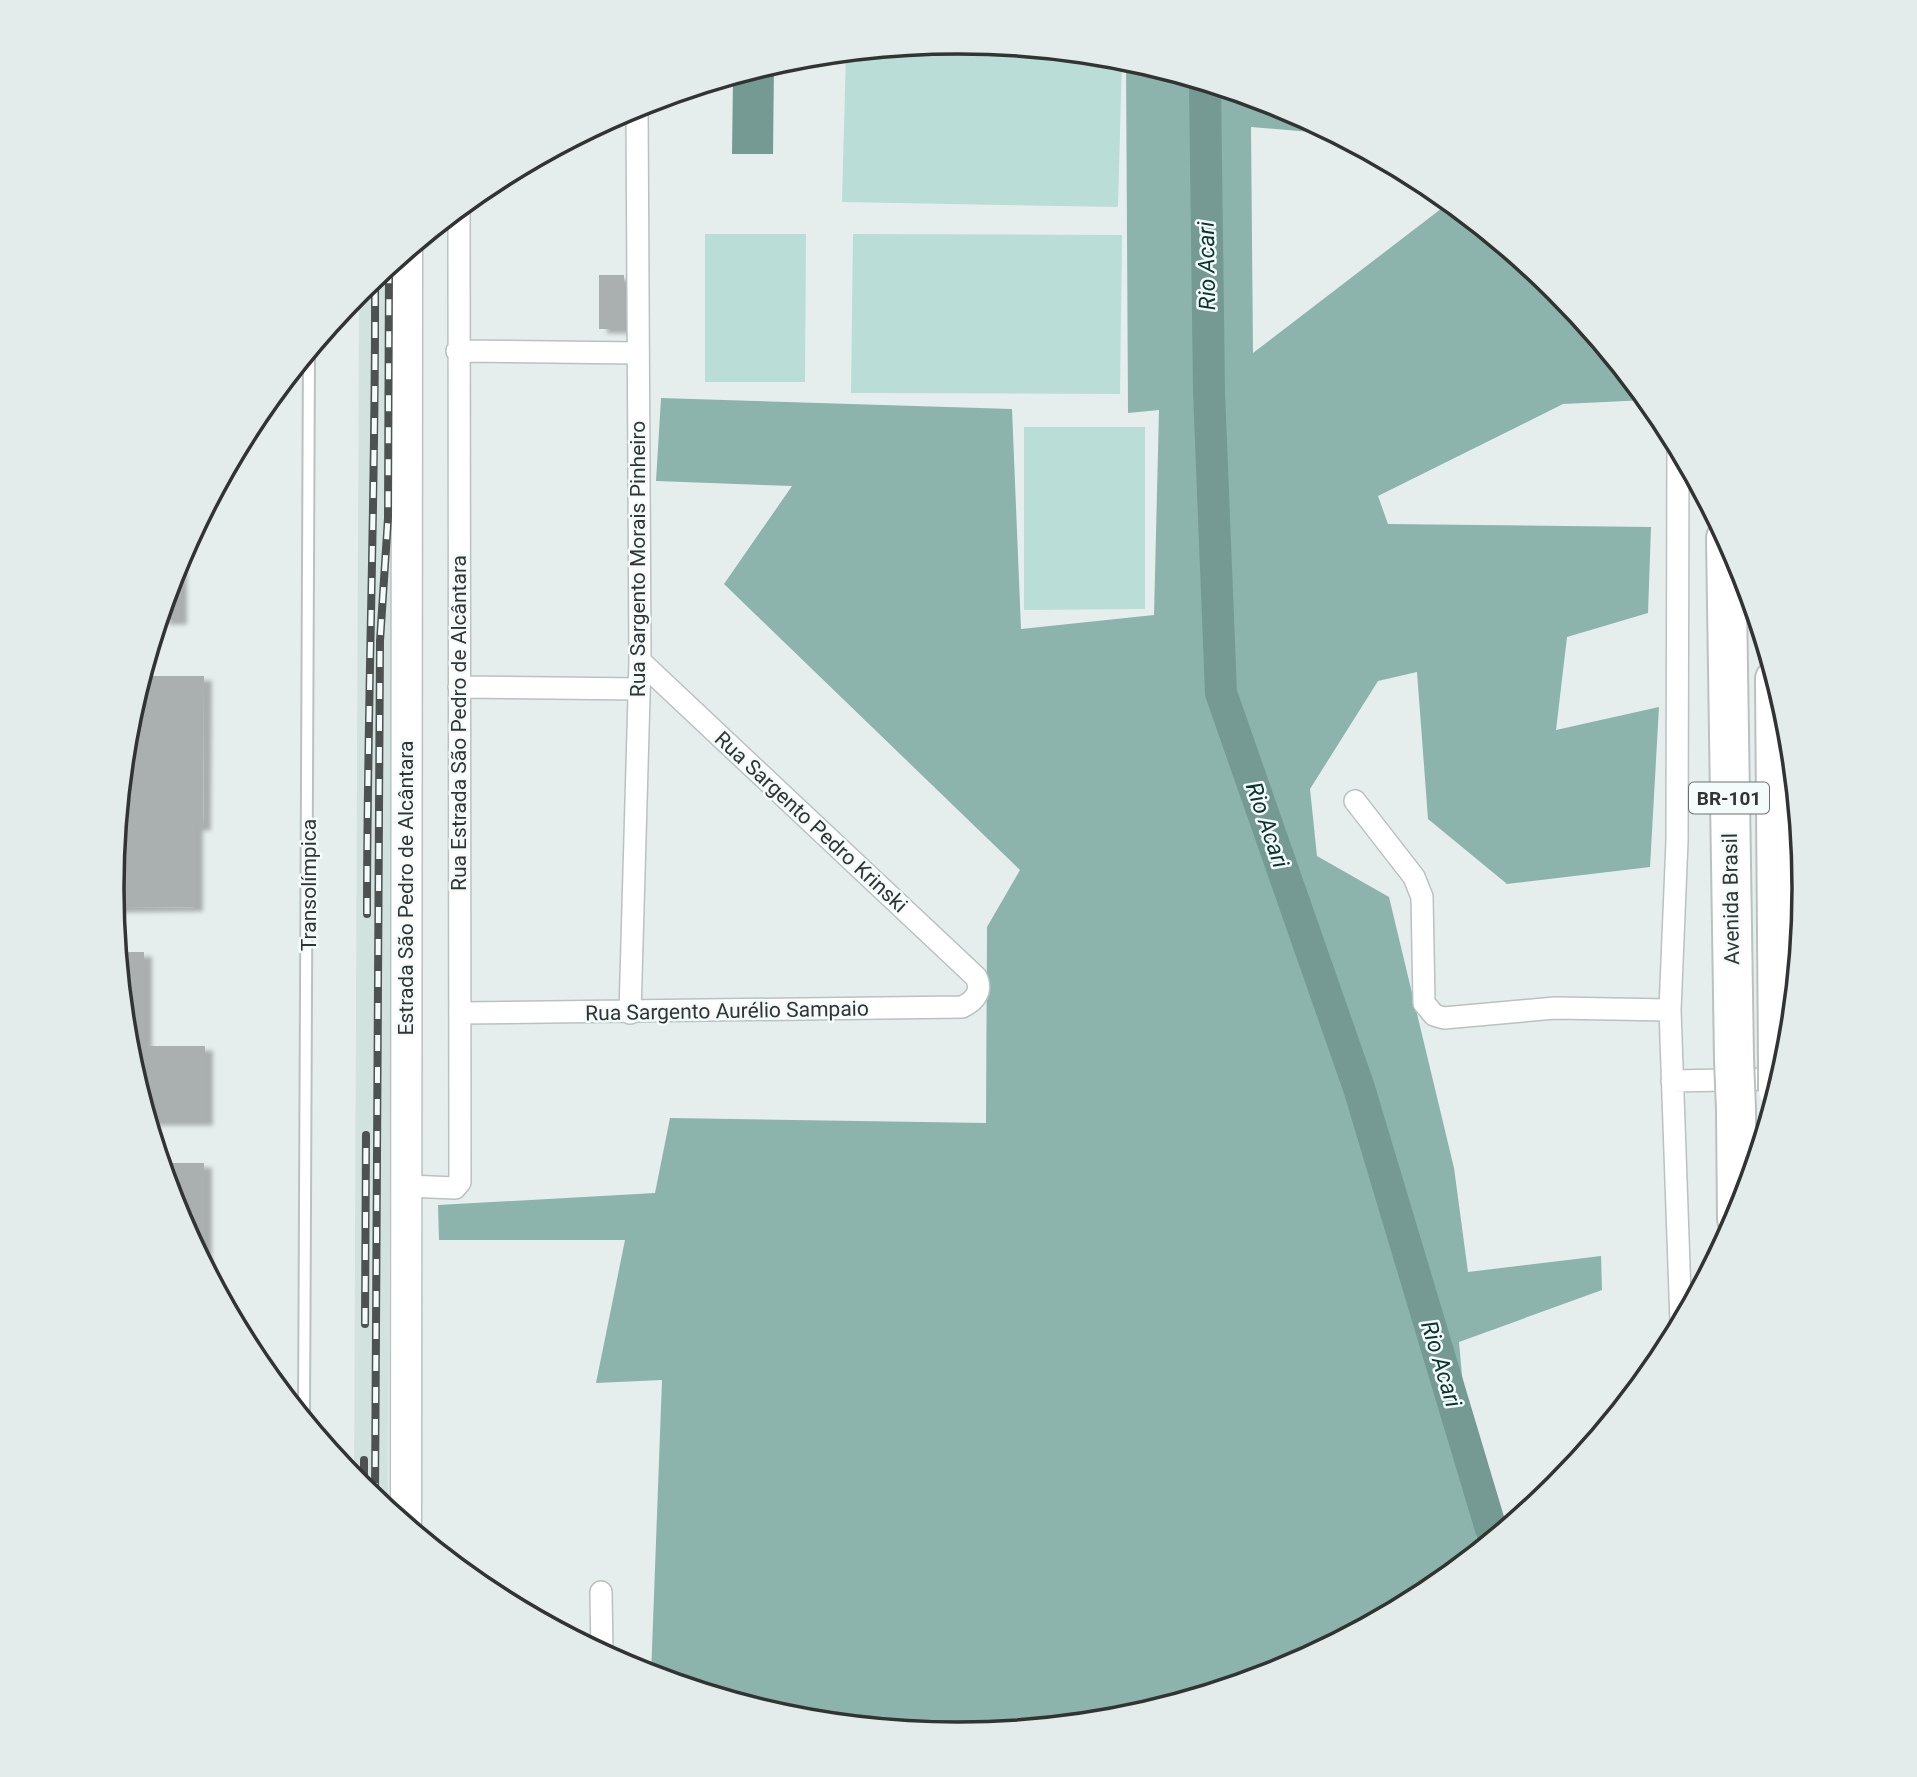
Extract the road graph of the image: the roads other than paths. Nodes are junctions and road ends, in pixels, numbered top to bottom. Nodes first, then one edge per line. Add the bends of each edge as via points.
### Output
1 (637, 119) edge
2 (458, 222) edge
3 (407, 262) edge
4 (457, 351) junction
5 (638, 353) junction
6 (309, 366) edge
7 (1678, 466) edge
8 (1726, 563) edge
9 (640, 661) junction
10 (459, 687) junction
11 (639, 689) junction
12 (1775, 720) edge
13 (1354, 801) dead end
14 (980, 984) joint
15 (1670, 1010) junction
16 (460, 1013) junction
17 (629, 1013) junction
18 (1779, 1041) edge
19 (1771, 1076) edge
20 (1672, 1081) junction
21 (408, 1186) junction
22 (1737, 1187) edge
23 (1680, 1307) edge
24 (304, 1405) edge
25 (406, 1514) edge
26 (601, 1592) dead end
27 (601, 1642) edge

1 - 5 street, Rua Sargento Morais Pinheiro
2 - 4 street, Rua Estrada São Pedro de Alcântara
3 - 21 street, Estrada São Pedro de Alcântara
4 - 5 street
4 - 10 street, Rua Estrada São Pedro de Alcântara
5 - 9 street, Rua Sargento Morais Pinheiro
6 - 24 lane, Transolímpica
7 - 15 street via 1677,841
8 - 22 highway, Avenida Brasil / BR-101, bridge
9 - 11 street, Rua Sargento Morais Pinheiro
9 - 14 street, Rua Sargento Pedro Krinski
10 - 11 street
10 - 16 street, Rua Estrada São Pedro de Alcântara
11 - 17 street, Rua Sargento Morais Pinheiro
12 - 18 highway, BR-101
13 - 15 street via 1414,877 1422,897 1424,1003 1434,1015 1444,1018 1566,1008
14 - 17 street, Rua Sargento Aurélio Sampaio via 978,995 962,1007
15 - 20 street
16 - 17 street, Rua Sargento Aurélio Sampaio
16 - 21 street, Rua Estrada São Pedro de Alcântara via 460,1182 456,1188
19 - 20 street
20 - 23 street
21 - 25 street, Estrada São Pedro de Alcântara
26 - 27 street

